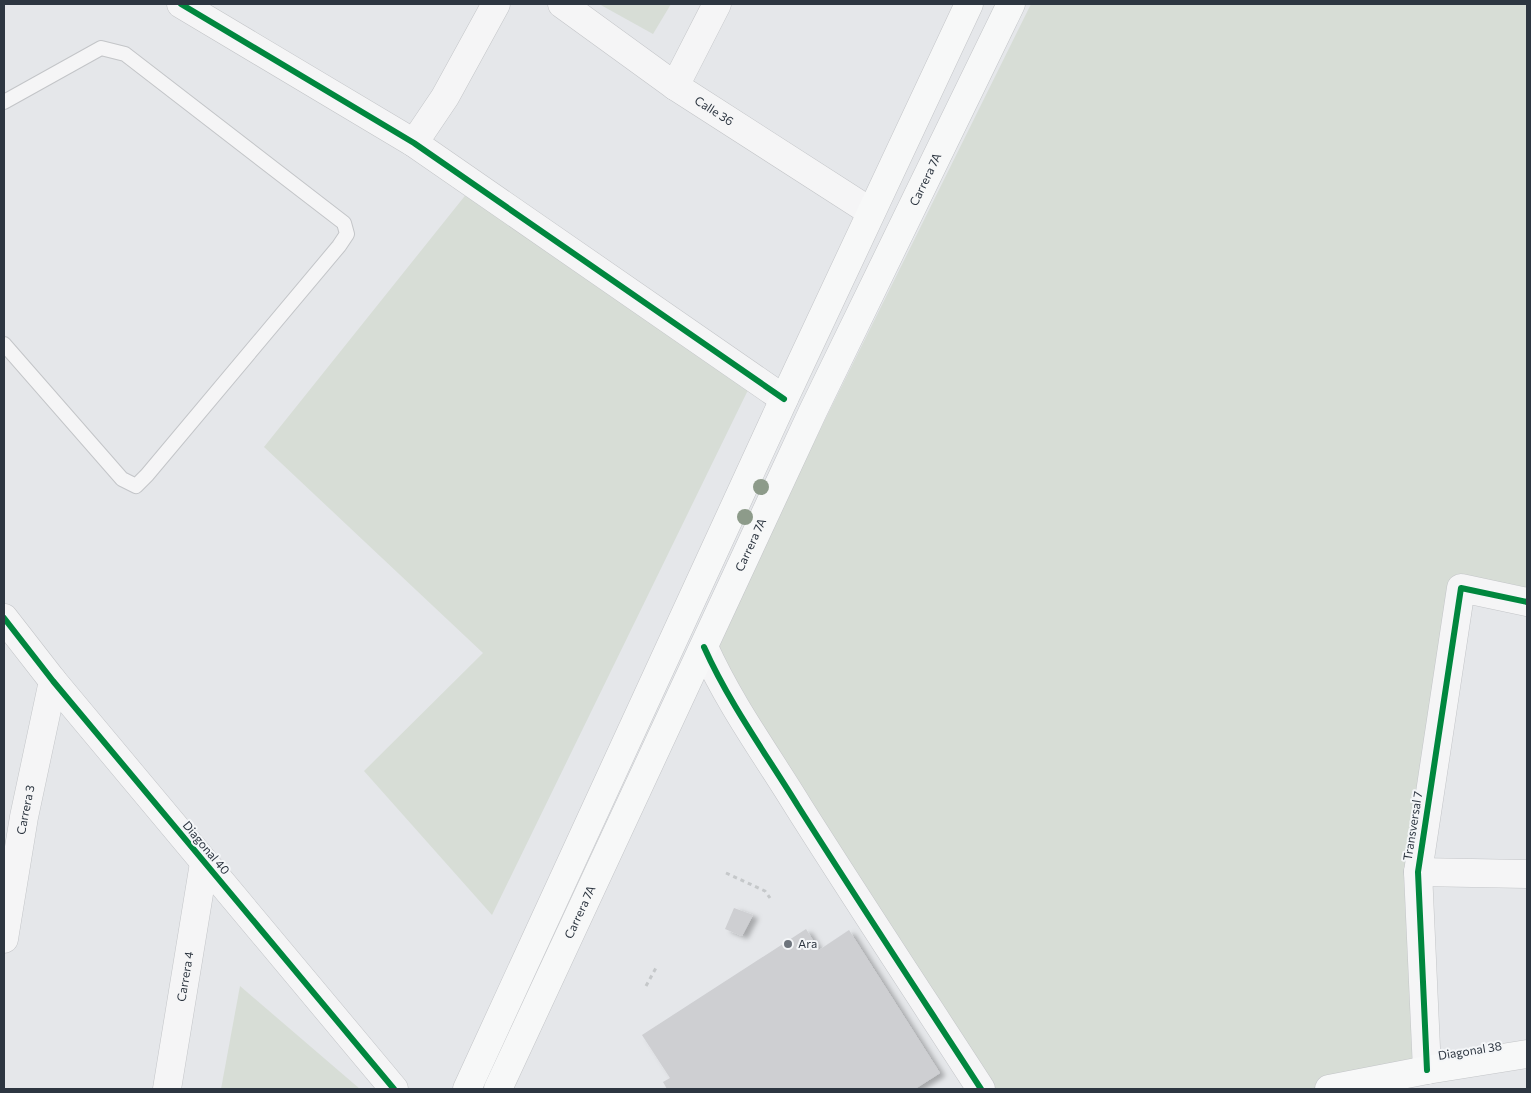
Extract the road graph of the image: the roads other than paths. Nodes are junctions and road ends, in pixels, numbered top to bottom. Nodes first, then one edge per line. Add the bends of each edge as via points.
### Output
1 (181, 4) edge
2 (496, 4) edge
3 (562, 4) edge
4 (717, 4) edge
5 (969, 4) edge
6 (1011, 4) edge
7 (675, 86) junction
8 (4, 102) edge
9 (414, 143) junction
10 (871, 212) junction
11 (4, 344) edge
12 (784, 399) junction
13 (1527, 602) edge
14 (4, 618) edge
15 (704, 647) junction
16 (53, 681) junction
17 (14, 815) edge
18 (204, 864) junction
19 (1418, 872) junction
20 (1527, 874) edge
21 (4, 939) edge
22 (1527, 1054) edge
23 (1427, 1070) junction
24 (167, 1089) edge
25 (394, 1089) edge
26 (467, 1089) edge
27 (498, 1089) edge
28 (981, 1089) edge
29 (1329, 1089) edge

1 - 9 street
2 - 9 street via 445,97
3 - 7 street, Calle 36
4 - 7 street
5 - 10 main road
6 - 15 main road, Carrera 7A via 813,411
7 - 10 street, Calle 36
8 - 11 lane via 101,48 125,54 344,223 347,234 136,486 122,479
9 - 12 street
10 - 12 main road
12 - 26 main road
13 - 19 street, Transversal 7 via 1461,588
14 - 16 street, Diagonal 40
15 - 27 main road, Carrera 7A
15 - 28 street via 714,670 765,753
16 - 17 street, Carrera 3
16 - 18 street, Diagonal 40
17 - 21 street, Carrera 3
18 - 24 street, Carrera 4
18 - 25 street, Diagonal 40
19 - 20 street
19 - 23 street, Transversal 7
22 - 23 main road, Diagonal 38
23 - 29 main road, Diagonal 38

